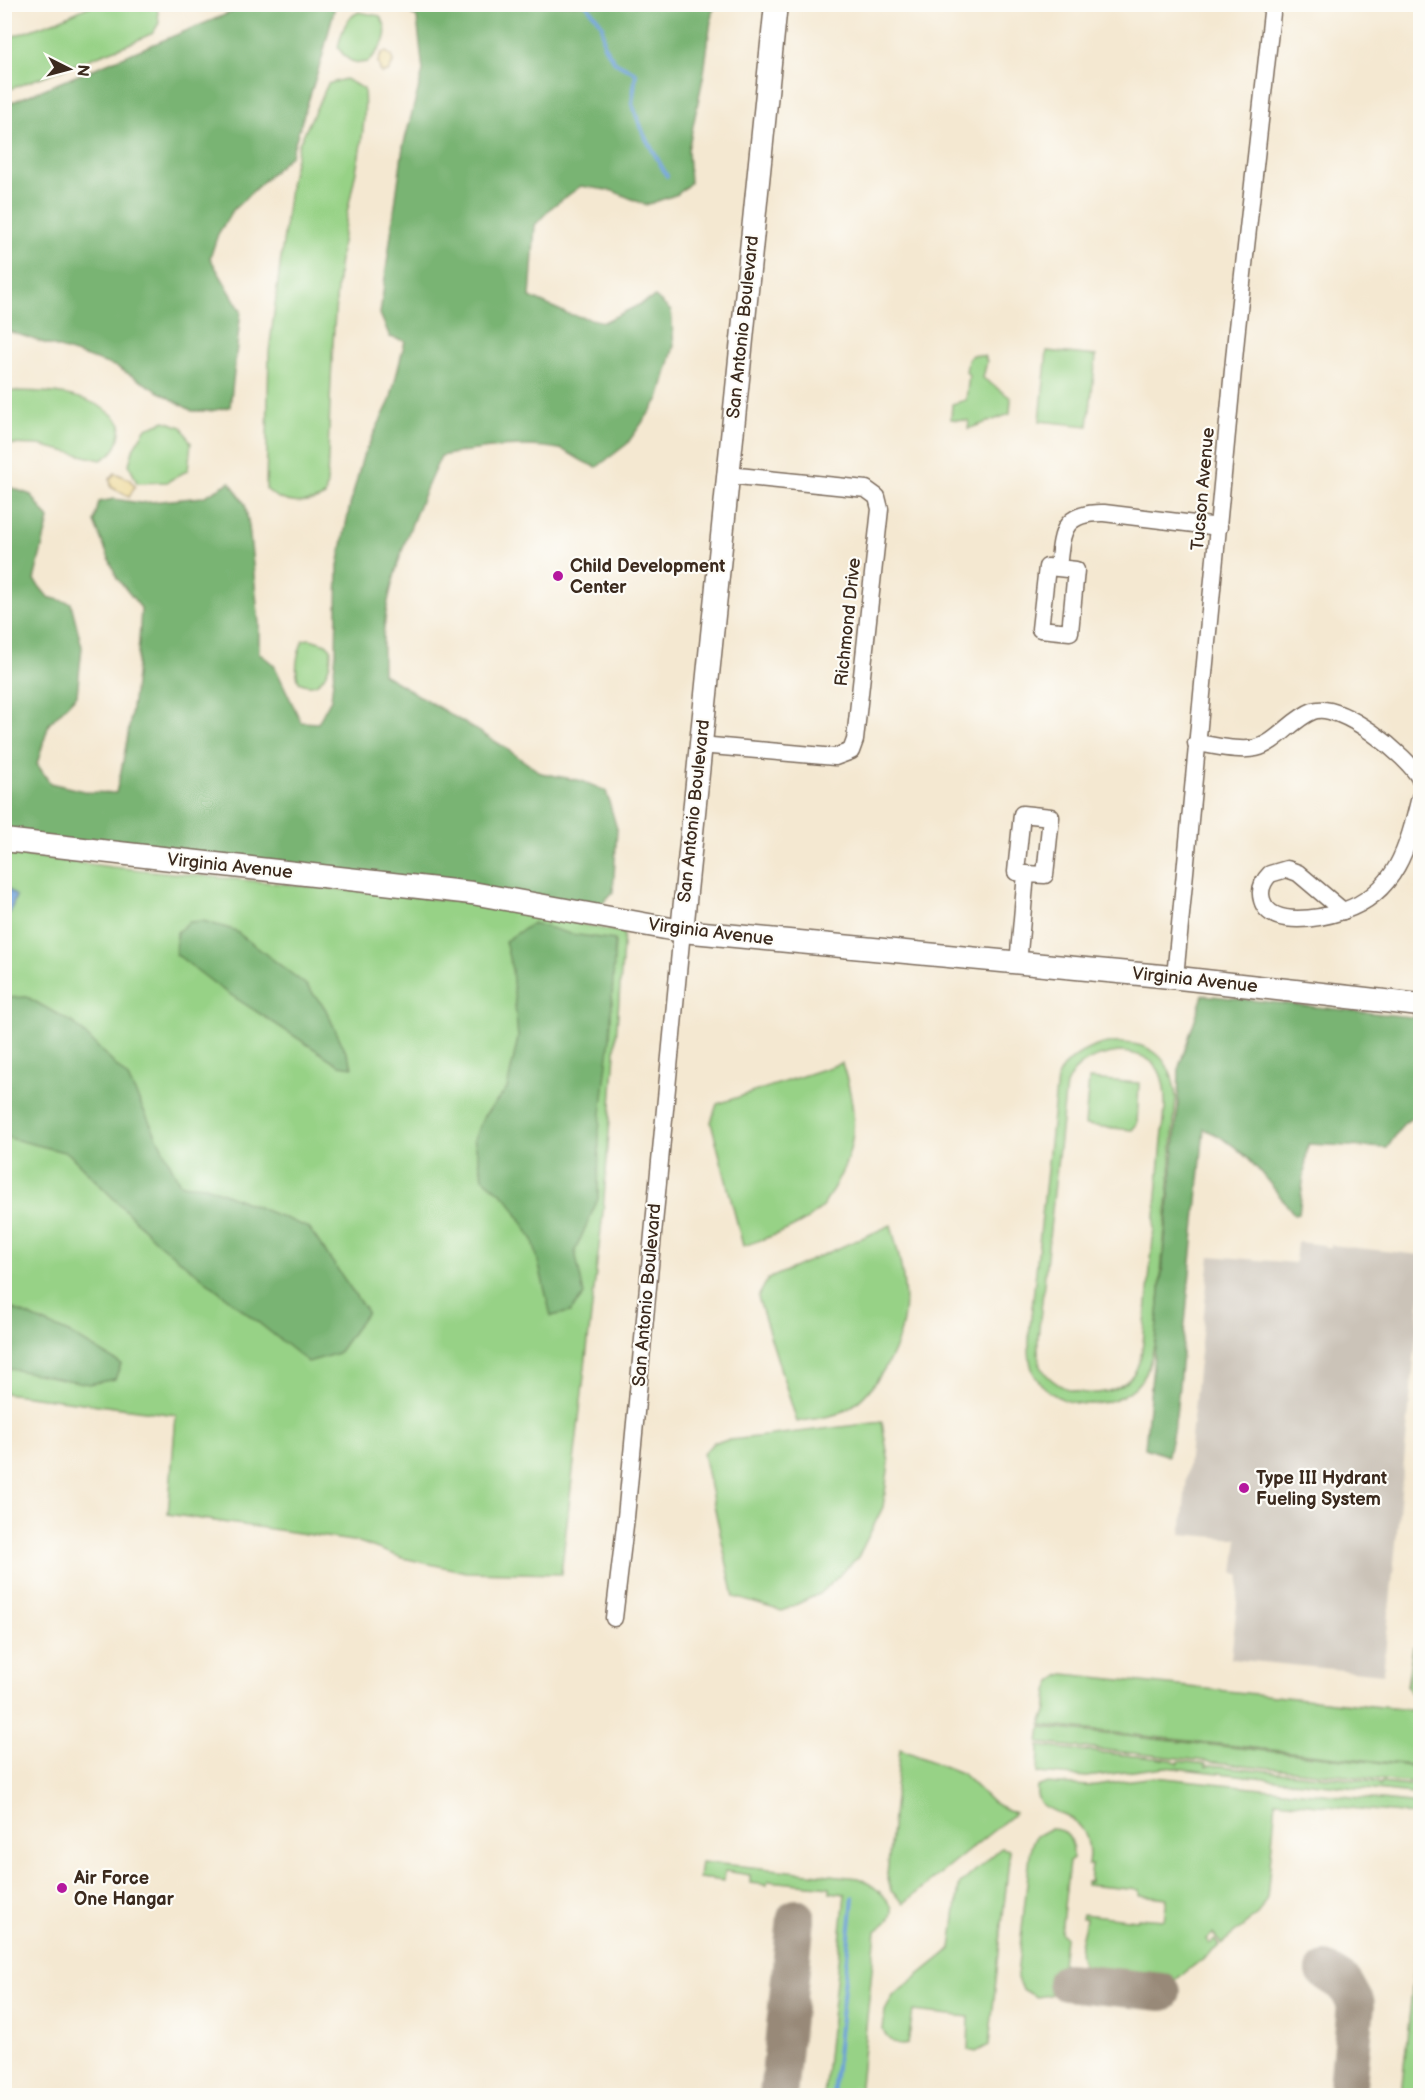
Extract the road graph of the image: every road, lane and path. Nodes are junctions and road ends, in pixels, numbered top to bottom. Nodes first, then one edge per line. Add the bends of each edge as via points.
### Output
1 (776, 4) edge
2 (1273, 4) edge
3 (728, 475) junction
4 (1219, 527) junction
5 (1058, 568) dead end
6 (1196, 743) junction
7 (700, 745) junction
8 (1420, 779) edge
9 (1420, 797) edge
10 (4, 840) edge
11 (1026, 874) dead end
12 (1343, 911) junction
13 (682, 931) junction
14 (1018, 964) junction
15 (1175, 977) junction
16 (1420, 1005) edge
17 (614, 1618) dead end

1 - 3 street, San Antonio Boulevard
2 - 4 street, Tucson Avenue
3 - 7 street, San Antonio Boulevard
3 - 7 street, Richmond Drive via 866,489 878,499 879,521 851,751 835,757
4 - 5 street via 1104,513 1080,514 1070,520 1064,532
4 - 6 street, Tucson Avenue
6 - 8 street via 1255,748 1306,714 1330,710 1405,757
6 - 15 street, Tucson Avenue
7 - 13 street, San Antonio Boulevard
9 - 12 street via 1398,867 1371,898
10 - 13 street, Virginia Avenue via 472,893
11 - 14 street
12 - 12 street via 1317,917 1279,917 1265,907 1262,887 1276,871 1293,871
13 - 14 street, Virginia Avenue
13 - 17 street, San Antonio Boulevard
14 - 15 street, Virginia Avenue
15 - 16 street, Virginia Avenue

